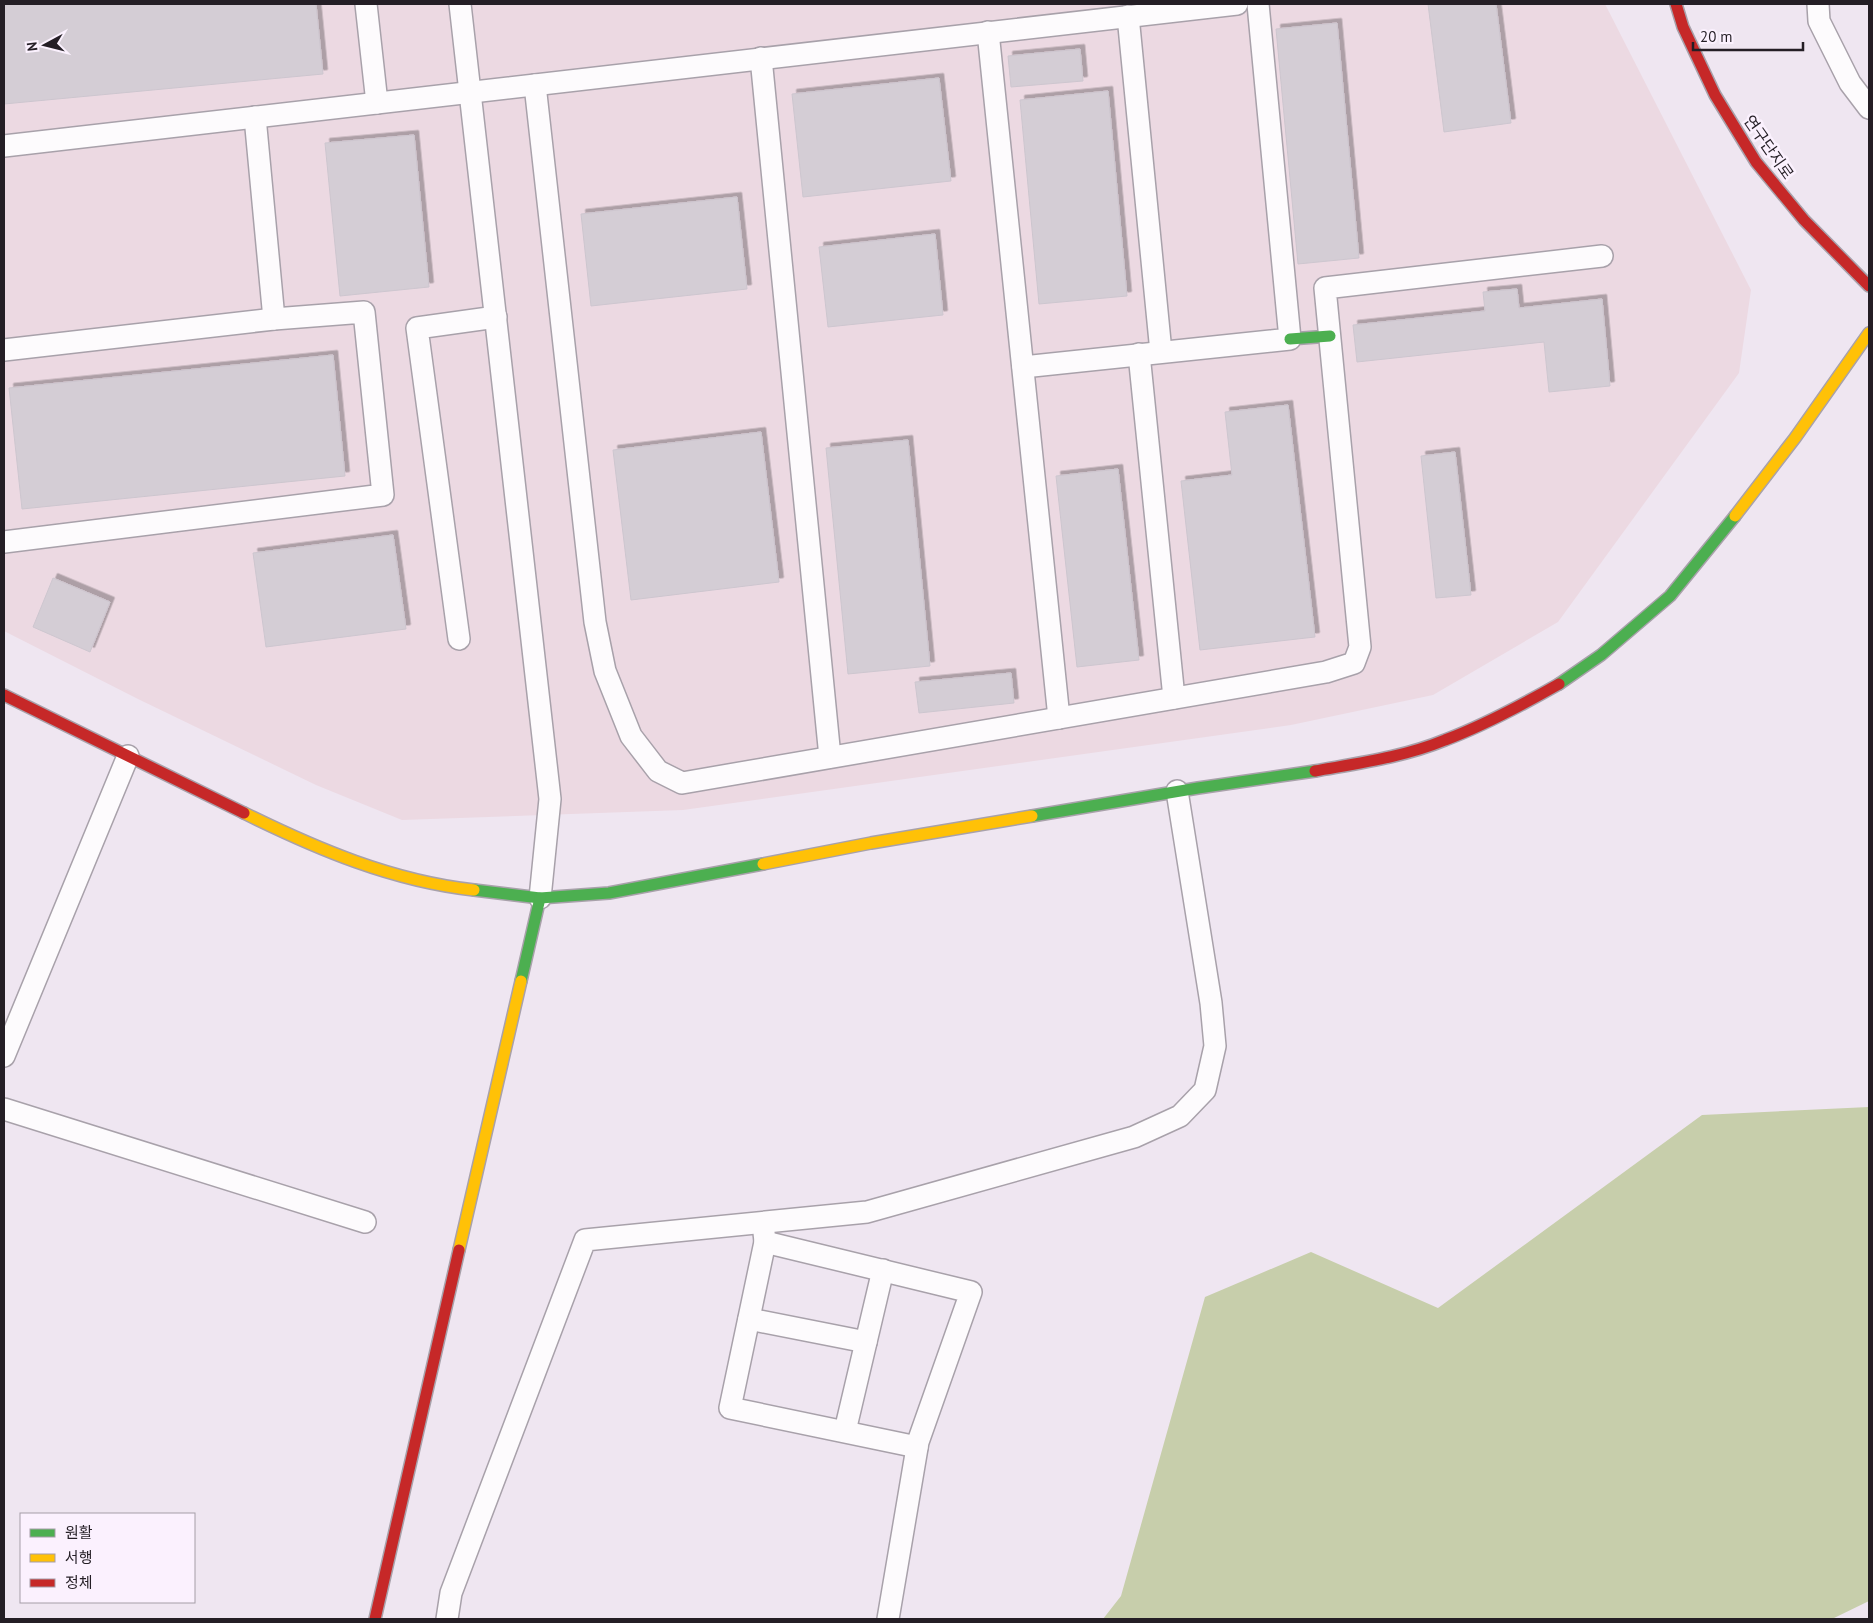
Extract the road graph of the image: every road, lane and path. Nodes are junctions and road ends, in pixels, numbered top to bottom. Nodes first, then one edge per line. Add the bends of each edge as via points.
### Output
1 (366, 4) edge
2 (460, 4) edge
3 (1237, 4) edge
4 (1258, 4) edge
5 (1676, 4) edge
6 (1818, 4) edge
7 (1128, 16) junction
8 (988, 32) junction
9 (761, 58) junction
10 (535, 85) junction
11 (470, 92) junction
12 (377, 103) junction
13 (1869, 108) edge
14 (255, 117) junction
15 (4, 146) edge
16 (1602, 256) dead end
17 (1869, 286) edge
18 (496, 317) junction
19 (274, 319) junction
20 (1869, 333) edge
21 (1330, 336) junction
22 (1290, 339) junction
23 (4, 350) edge
24 (1161, 352) junction
25 (1139, 354) junction
26 (1023, 367) junction
27 (4, 542) edge
28 (459, 639) dead end
29 (4, 695) edge
30 (1174, 698) junction
31 (1059, 718) junction
32 (128, 756) junction
33 (830, 757) junction
34 (1177, 791) junction
35 (540, 898) junction
36 (4, 1056) edge
37 (4, 1109) edge
38 (365, 1222) dead end
39 (764, 1232) junction
40 (883, 1270) junction
41 (749, 1319) junction
42 (866, 1342) junction
43 (845, 1432) junction
44 (917, 1447) junction
45 (374, 1619) edge
46 (447, 1619) edge
47 (888, 1619) edge

1 - 12 lane
2 - 11 lane
3 - 7 lane
4 - 22 lane
5 - 17 street, 연구단지로 via 1714,95 1756,162 1804,220
6 - 13 lane via 1819,21 1850,83
7 - 8 lane
7 - 24 lane
8 - 9 lane
8 - 26 lane
9 - 10 lane
9 - 33 lane
10 - 11 lane
10 - 33 lane via 594,622 605,671 631,736 658,771 682,783
11 - 12 lane
11 - 18 lane
12 - 14 lane
14 - 15 lane
14 - 19 lane
16 - 21 lane via 1325,288
18 - 28 lane via 417,328
18 - 35 lane via 550,799
19 - 23 lane
19 - 27 lane via 364,312 383,495
20 - 34 street via 1795,438 1670,596 1601,655 1559,684 1504,716 1444,740 1383,759
21 - 22 street
21 - 30 lane via 1360,647 1354,663 1326,672
22 - 24 lane
24 - 25 lane
25 - 26 lane
25 - 30 lane
26 - 31 lane
29 - 32 street
30 - 31 lane
31 - 33 lane
32 - 35 street via 340,857 411,879
32 - 36 lane
34 - 35 street via 871,843 609,893
34 - 39 lane via 1211,1003 1215,1046 1205,1090 1180,1116 1134,1137 867,1212
35 - 45 street
37 - 38 lane
39 - 40 lane
39 - 41 lane
39 - 46 lane via 584,1240 451,1593
40 - 42 lane
40 - 44 lane via 971,1292
41 - 42 lane
41 - 43 lane via 730,1408
42 - 43 lane
43 - 44 lane
44 - 47 lane

